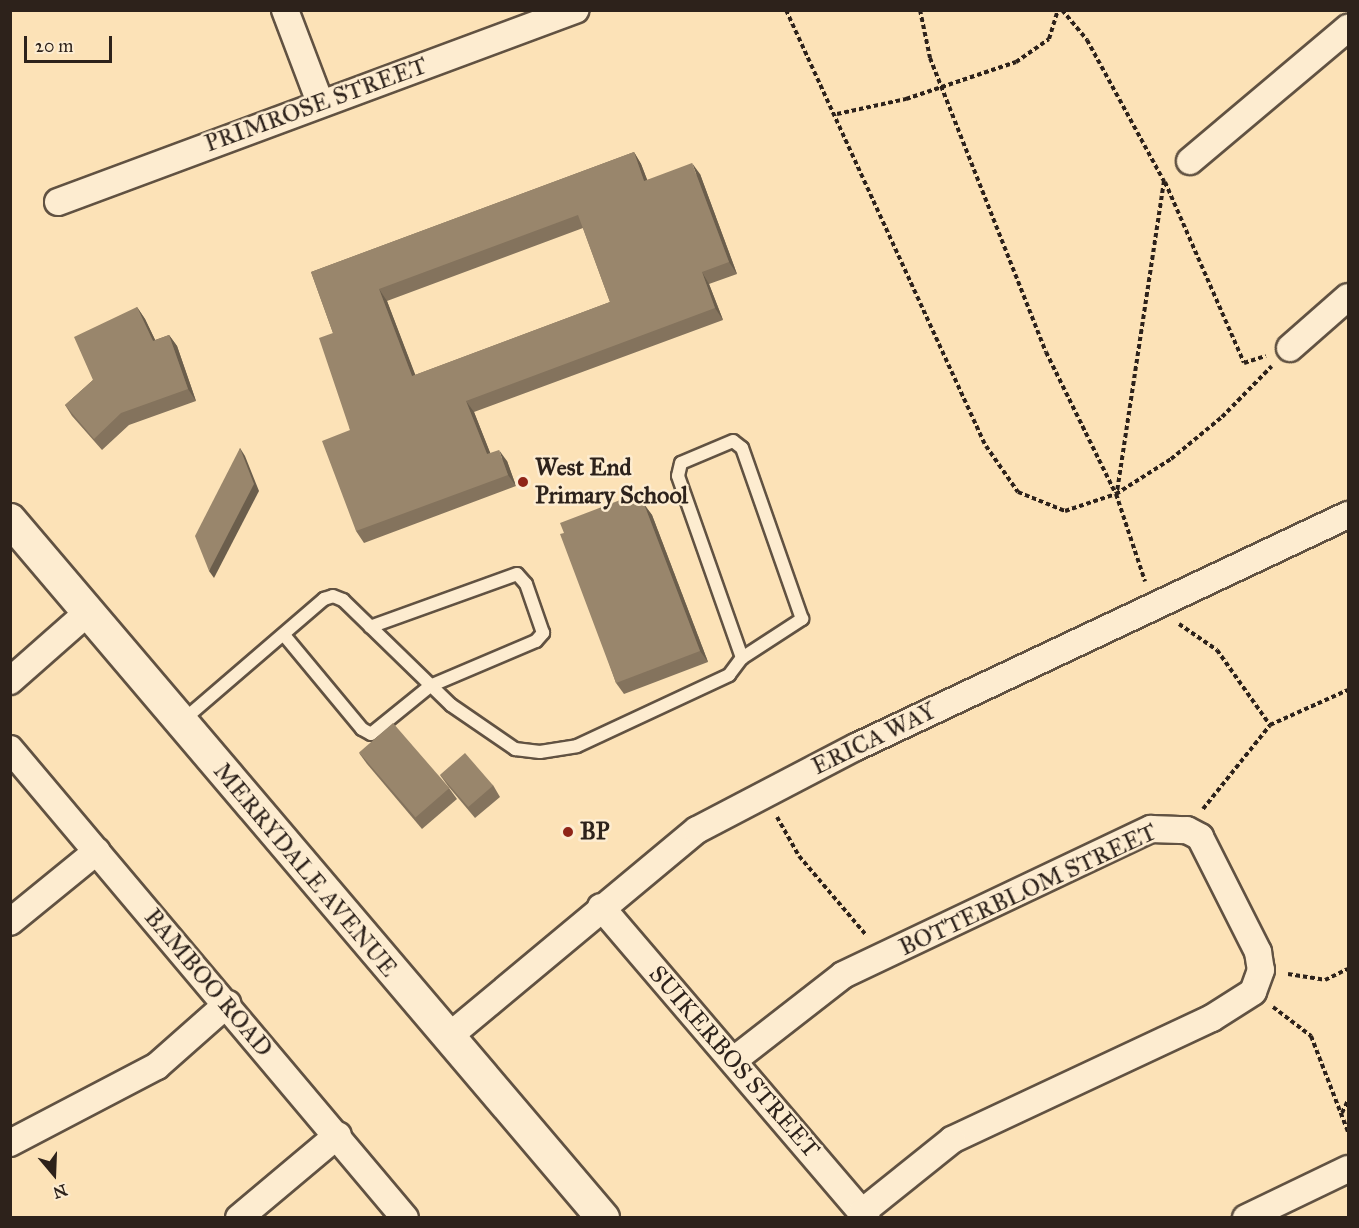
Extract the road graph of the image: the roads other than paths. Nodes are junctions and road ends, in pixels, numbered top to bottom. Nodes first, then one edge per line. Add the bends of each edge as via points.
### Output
1 (285, 10) edge
2 (575, 10) edge
3 (1348, 28) edge
4 (320, 102) junction
5 (1190, 161) road end
6 (58, 202) dead end
7 (1348, 297) edge
8 (1290, 348) road end
9 (1348, 515) edge
10 (10, 520) edge
11 (87, 613) junction
12 (370, 627) junction
13 (284, 635) junction
14 (742, 658) junction
15 (10, 681) edge
16 (430, 686) junction
17 (180, 723) junction
18 (10, 749) edge
19 (97, 851) junction
20 (601, 907) junction
21 (10, 922) edge
22 (227, 1004) junction
23 (447, 1038) junction
24 (734, 1060) junction
25 (338, 1135) junction
26 (10, 1143) edge
27 (1348, 1168) edge
28 (864, 1215) edge
29 (239, 1218) edge
30 (405, 1218) edge
31 (603, 1218) edge
32 (1246, 1218) edge

1 - 4 street
2 - 4 street, PRIMROSE STREET
3 - 5 street
4 - 6 street, PRIMROSE STREET
7 - 8 street
9 - 20 street, ERICA WAY via 763,793 697,830
10 - 11 street, MERRYDALE AVENUE
11 - 15 street
11 - 17 street, MERRYDALE AVENUE
12 - 13 lane via 343,600 333,596 324,599
12 - 16 lane
12 - 16 lane via 502,577 522,577 542,625 540,638
13 - 16 lane via 367,733 376,732
13 - 17 lane
14 - 14 lane via 678,476 681,463 733,441 742,448 802,614 800,624
14 - 16 lane via 729,675 591,741 561,750 515,749 490,735
17 - 23 street, MERRYDALE AVENUE
18 - 19 street, BAMBOO ROAD
19 - 21 street
19 - 22 street, BAMBOO ROAD
20 - 23 street, ERICA WAY
20 - 24 street, SUIKERBOS STREET
22 - 25 street, BAMBOO ROAD
22 - 26 street via 157,1066
23 - 31 street, MERRYDALE AVENUE
24 - 28 street, SUIKERBOS STREET
24 - 28 street, BOTTERBLOM STREET via 827,986 1151,829 1187,830 1208,849 1254,941 1257,981 1212,1018 952,1140
25 - 29 street
25 - 30 street, BAMBOO ROAD
27 - 32 street

